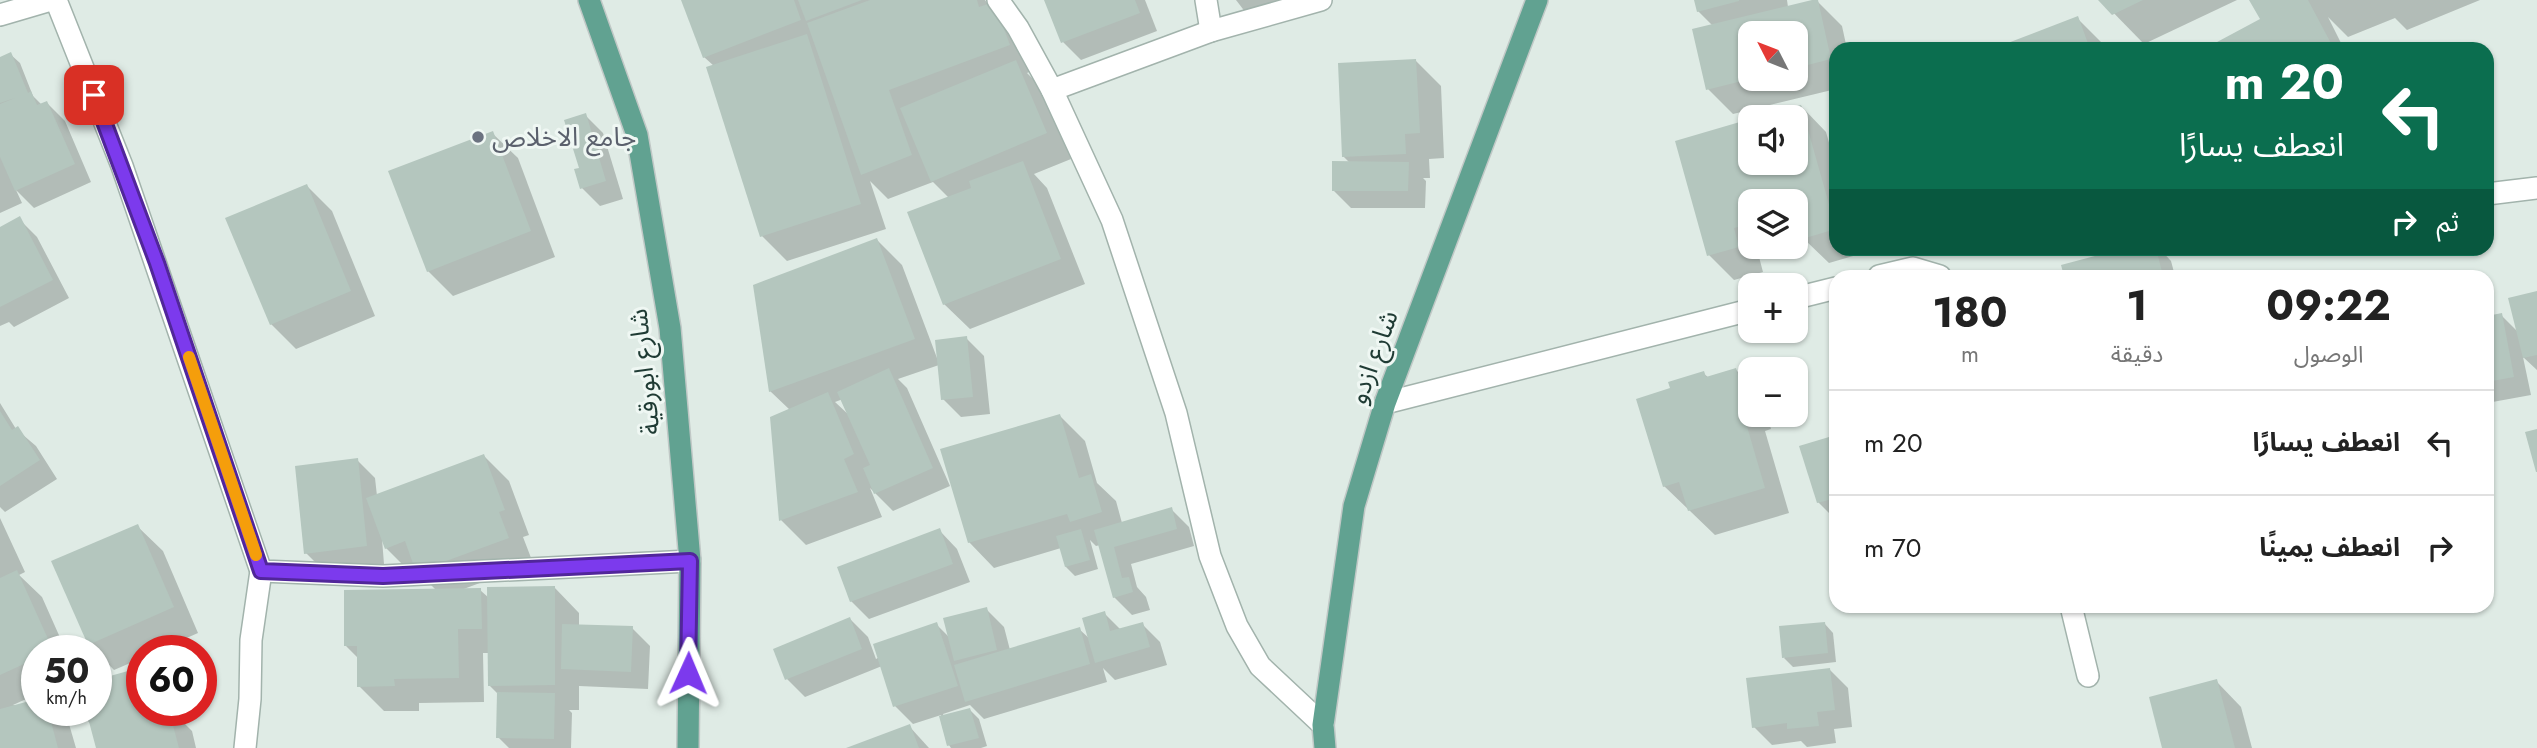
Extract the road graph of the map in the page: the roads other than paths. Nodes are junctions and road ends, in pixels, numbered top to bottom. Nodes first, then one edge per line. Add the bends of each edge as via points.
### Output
1 (51, 0) edge
2 (57, 0) edge
3 (589, 0) edge
4 (998, 0) edge
5 (1206, 0) edge
6 (1321, 0) edge
7 (1537, 0) edge
8 (0, 15) edge
9 (1211, 31) junction
10 (1052, 90) junction
11 (2537, 188) edge
12 (2494, 193) edge
13 (1829, 290) edge
14 (1808, 295) edge
15 (1738, 313) edge
16 (1385, 404) junction
17 (690, 561) junction
18 (261, 571) junction
19 (2073, 613) edge
20 (2088, 676) dead end
21 (1323, 725) junction
22 (244, 748) edge
23 (688, 748) edge
24 (1325, 748) edge

1 - 8 street
2 - 18 street via 127,178
3 - 17 main road, شارع ابورقية via 637,135 670,328
4 - 10 street
5 - 9 street
6 - 9 street
7 - 16 main road, شارع ازدو
9 - 10 street
10 - 21 street via 1112,220 1176,413 1210,556 1237,626 1260,666
11 - 12 street
13 - 14 street
15 - 16 street
16 - 21 main road, شارع ازدو via 1354,506
17 - 18 street via 383,576
17 - 23 main road, شارع ابورقية
18 - 22 street
19 - 20 street
21 - 24 main road, شارع ازدو

